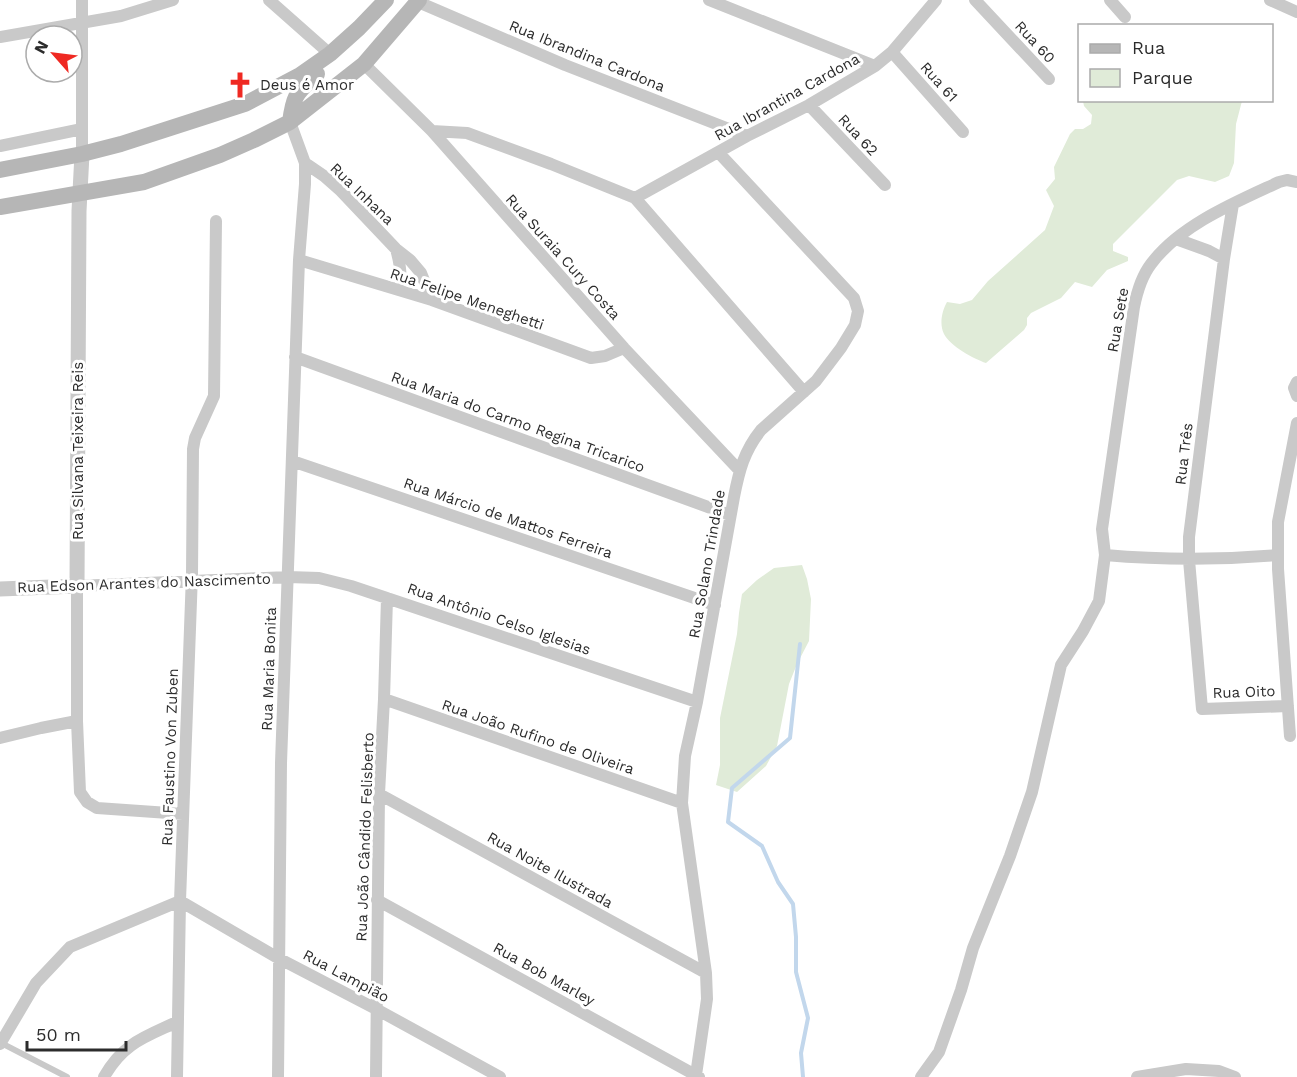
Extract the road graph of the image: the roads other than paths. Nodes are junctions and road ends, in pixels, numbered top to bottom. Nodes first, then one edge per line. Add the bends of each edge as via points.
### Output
1 (82, 0) edge
2 (173, 0) edge
3 (269, 0) edge
4 (386, 0) edge
5 (709, 0) edge
6 (936, 0) edge
7 (975, 0) edge
8 (1110, 0) edge
9 (1270, 0) edge
10 (418, 1) edge
11 (1297, 12) edge
12 (1125, 17) dead end
13 (82, 23) junction
14 (0, 37) edge
15 (892, 52) junction
16 (330, 54) junction
17 (364, 64) junction
18 (875, 66) junction
19 (1048, 79) dead end
20 (809, 105) junction
21 (290, 122) junction
22 (82, 129) junction
23 (432, 130) junction
24 (963, 132) dead end
25 (747, 136) junction
26 (0, 146) edge
27 (718, 152) junction
28 (82, 154) junction
29 (305, 163) junction
30 (0, 170) edge
31 (1297, 182) edge
32 (885, 185) dead end
33 (79, 194) junction
34 (635, 198) junction
35 (1233, 204) junction
36 (0, 207) edge
37 (216, 221) dead end
38 (1176, 239) junction
39 (396, 249) junction
40 (1224, 259) junction
41 (299, 260) junction
42 (400, 290) junction
43 (432, 300) junction
44 (624, 348) junction
45 (295, 357) junction
46 (1297, 382) edge
47 (804, 392) junction
48 (1297, 396) edge
49 (1297, 423) edge
50 (292, 461) junction
51 (739, 470) junction
52 (730, 515) junction
53 (1105, 555) junction
54 (1277, 555) junction
55 (1189, 560) junction
56 (288, 577) junction
57 (192, 582) junction
58 (77, 586) junction
59 (0, 589) edge
60 (387, 598) junction
61 (715, 605) junction
62 (384, 699) junction
63 (697, 702) junction
64 (1288, 706) junction
65 (1202, 709) joint
66 (76, 721) junction
67 (1290, 736) dead end
68 (0, 738) edge
69 (379, 794) junction
70 (682, 802) junction
71 (183, 814) junction
72 (377, 900) junction
73 (180, 901) junction
74 (278, 958) junction
75 (706, 973) junction
76 (376, 1009) junction
77 (177, 1022) junction
78 (0, 1044) edge
79 (698, 1076) edge
80 (67, 1077) edge
81 (104, 1077) edge
82 (177, 1077) edge
83 (278, 1077) edge
84 (376, 1077) edge
85 (500, 1077) edge
86 (921, 1077) edge
87 (1137, 1077) edge
88 (1235, 1077) edge

1 - 13 street, Rua Silvana Teixeira Reis
2 - 13 street
3 - 16 street
4 - 16 main road
5 - 18 street
6 - 15 street, Rua Ibrantina Cardona
7 - 19 street, Rua 60
8 - 12 street
9 - 11 street
10 - 17 main road
10 - 25 street, Rua Ibrandina Cardona via 565,65
13 - 14 street
13 - 22 street, Rua Silvana Teixeira Reis
15 - 18 street, Rua Ibrantina Cardona
15 - 24 street, Rua 61
16 - 21 main road via 323,68 296,94
16 - 28 main road via 245,104
17 - 21 main road
17 - 23 street, Rua Suraia Cury Costa
18 - 20 street, Rua Ibrantina Cardona
20 - 25 street, Rua Ibrantina Cardona
20 - 32 street, Rua 62
21 - 29 street, Rua Maria Bonita
21 - 33 main road via 220,155 144,182
22 - 26 street
22 - 28 street, Rua Silvana Teixeira Reis
23 - 34 street via 467,133
23 - 44 street, Rua Suraia Cury Costa
25 - 27 street, Rua Ibrantina Cardona
27 - 34 street, Rua Ibrantina Cardona
27 - 47 street, Rua Solano Trindade via 857,304 855,326
28 - 30 main road
28 - 33 street, Rua Silvana Teixeira Reis
29 - 39 street, Rua Inhana via 341,191
29 - 41 street, Rua Maria Bonita
31 - 35 street, Rua Sete via 1279,182
33 - 36 main road
33 - 58 street, Rua Silvana Teixeira Reis
34 - 47 street
35 - 38 street, Rua Sete
35 - 40 street, Rua Três
37 - 57 street, Rua Faustino Von Zuben via 213,396 193,449
38 - 40 street
38 - 53 street, Rua Sete via 1151,264 1136,296 1102,529
39 - 42 street via 402,279
39 - 43 street, Rua Inhana via 421,273
40 - 55 street, Rua Três
41 - 42 street, Rua Felipe Meneghetti
41 - 45 street, Rua Maria Bonita
42 - 43 street, Rua Felipe Meneghetti
43 - 44 street, Rua Felipe Meneghetti via 591,358
44 - 51 street, Rua Suraia Cury Costa
45 - 50 street, Rua Maria Bonita
45 - 52 street, Rua Maria do Carmo Regina Tricarico
46 - 48 street
47 - 51 street, Rua Solano Trindade via 761,430
49 - 54 street via 1278,522
50 - 56 street, Rua Maria Bonita
50 - 61 street, Rua Márcio de Mattos Ferreira
51 - 52 street, Rua Solano Trindade
52 - 61 street, Rua Solano Trindade
53 - 55 street
53 - 86 street, Rua Sete via 1099,601 1061,665 1032,792 1010,856 973,948 939,1052
54 - 55 street
54 - 64 street
55 - 65 street, Rua Três
56 - 57 street, Rua Edson Arantes do Nascimento
56 - 60 street, Rua Antônio Celso Iglesias via 319,578
56 - 74 street, Rua Maria Bonita
57 - 58 street, Rua Edson Arantes do Nascimento
57 - 71 street, Rua Faustino Von Zuben
58 - 59 street, Rua Edson Arantes do Nascimento
58 - 66 street, Rua Silvana Teixeira Reis
60 - 62 street, Rua João Cândido Felisberto
60 - 63 street, Rua Antônio Celso Iglesias
61 - 63 street, Rua Solano Trindade
62 - 69 street, Rua João Cândido Felisberto
62 - 70 street, Rua João Rufino de Oliveira
63 - 70 street, Rua Solano Trindade via 685,756
64 - 65 street, Rua Oito
64 - 67 street
66 - 68 street
66 - 71 street, Rua Silvana Teixeira Reis via 80,792 87,802 97,808
69 - 72 street, Rua João Cândido Felisberto
69 - 75 street, Rua Noite Ilustrada
70 - 75 street, Rua Solano Trindade
71 - 73 street, Rua Faustino Von Zuben
72 - 76 street, Rua João Cândido Felisberto
72 - 79 street, Rua Bob Marley
73 - 74 street, Rua Lampião
73 - 77 street, Rua Faustino Von Zuben
73 - 78 street via 70,947 36,983
74 - 76 street, Rua Lampião
74 - 83 street, Rua Maria Bonita
75 - 79 street, Rua Solano Trindade
76 - 84 street, Rua João Cândido Felisberto
76 - 85 street, Rua Lampião
77 - 81 street via 135,1042 114,1061
77 - 82 street, Rua Faustino Von Zuben
78 - 80 lane
87 - 88 street via 1186,1069 1219,1071

